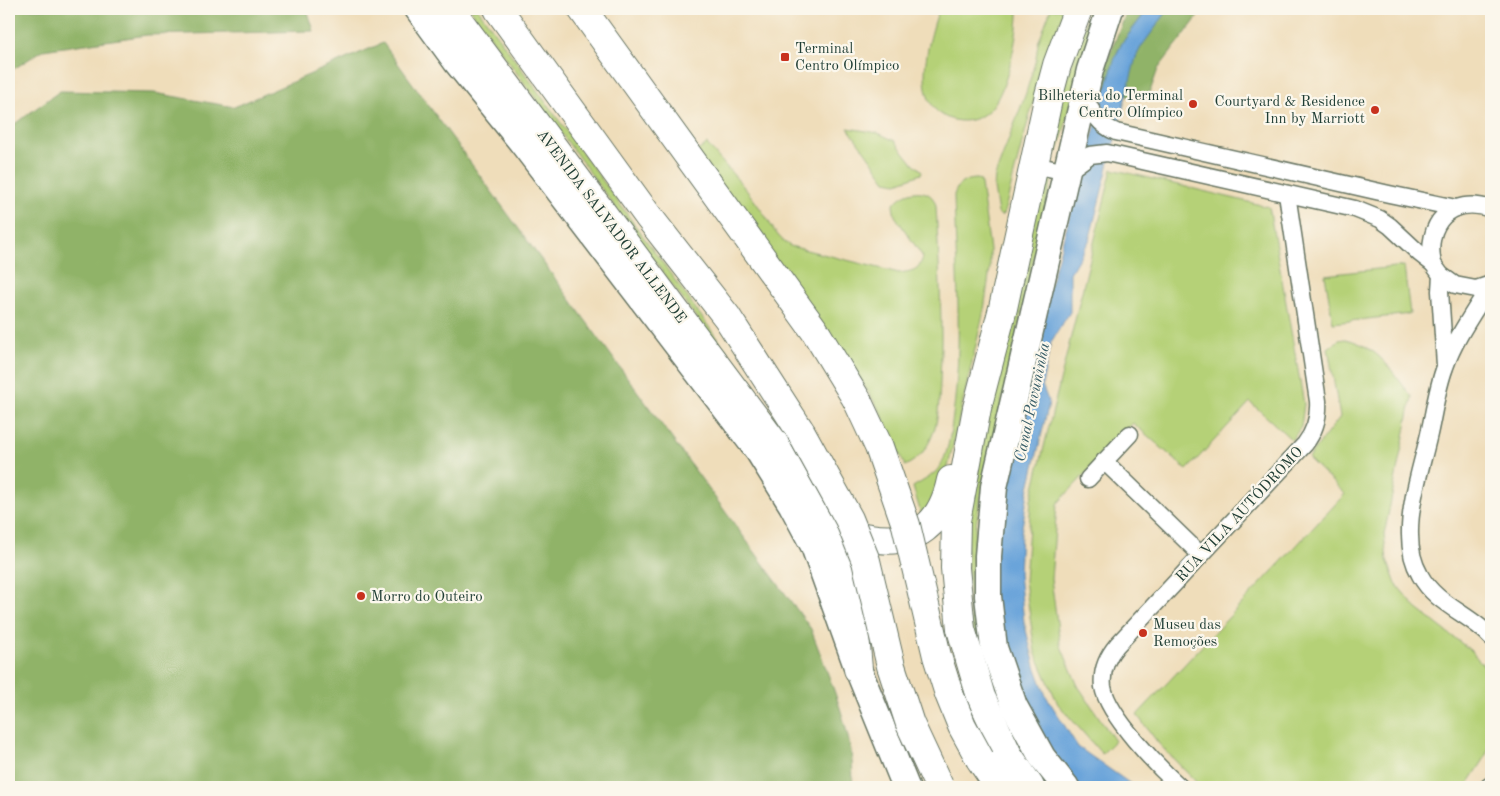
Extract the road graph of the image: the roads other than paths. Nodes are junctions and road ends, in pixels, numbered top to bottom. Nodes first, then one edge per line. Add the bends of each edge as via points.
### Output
1 (418, 9) edge
2 (450, 9) edge
3 (498, 9) edge
4 (582, 9) edge
5 (1078, 9) edge
6 (1110, 9) edge
7 (1090, 107) junction
8 (1077, 164) junction
9 (1034, 165) junction
10 (1287, 194) junction
11 (1456, 208) junction
12 (1491, 209) edge
13 (1437, 270) junction
14 (1491, 284) edge
15 (1445, 367) junction
16 (974, 422) junction
17 (1130, 434) dead end
18 (774, 443) junction
19 (1104, 461) junction
20 (1088, 479) dead end
21 (1201, 555) junction
22 (1491, 637) edge
23 (858, 669) junction
24 (1491, 785) edge
25 (906, 787) edge
26 (939, 787) edge
27 (998, 787) edge
28 (1030, 787) edge
29 (1066, 787) edge
30 (1180, 787) edge
31 (1488, 787) edge

1 - 23 main road via 769,467 814,546
2 - 18 highway, AVENIDA SALVADOR ALLENDE
3 - 26 highway, bridge via 648,216 727,317 801,432 849,519 866,561 890,666 910,724
4 - 27 highway, bridge via 815,331 857,400 879,447 906,524 934,647 949,694 962,726
5 - 9 highway via 1055,72
6 - 7 main road via 1095,54
7 - 8 main road
7 - 11 street via 1110,129
8 - 9 street
8 - 10 street via 1095,154 1107,153
8 - 29 main road via 994,487 988,556 988,596 994,648 1014,706 1042,757
9 - 16 highway
10 - 13 street via 1380,218
10 - 21 street, RUA VILA AUTÓDROMO via 1318,401 1316,424 1305,444
11 - 12 street via 1471,205
11 - 13 street via 1440,220 1432,233 1430,252
13 - 14 street via 1462,288 1476,289
13 - 15 street
14 - 15 street via 1466,323
15 - 22 street via 1410,523 1411,551 1420,576 1430,590
16 - 18 highway via 958,450 948,496 939,515 925,530 895,540 844,533 808,476
16 - 28 highway via 956,521 955,568 961,629 981,697 1008,755
17 - 19 street
18 - 23 highway via 835,552 853,611
19 - 20 street
19 - 21 street
21 - 30 street, RUA VILA AUTÓDROMO via 1117,645 1106,662 1103,678 1105,694 1117,716
23 - 25 main road
24 - 31 street

